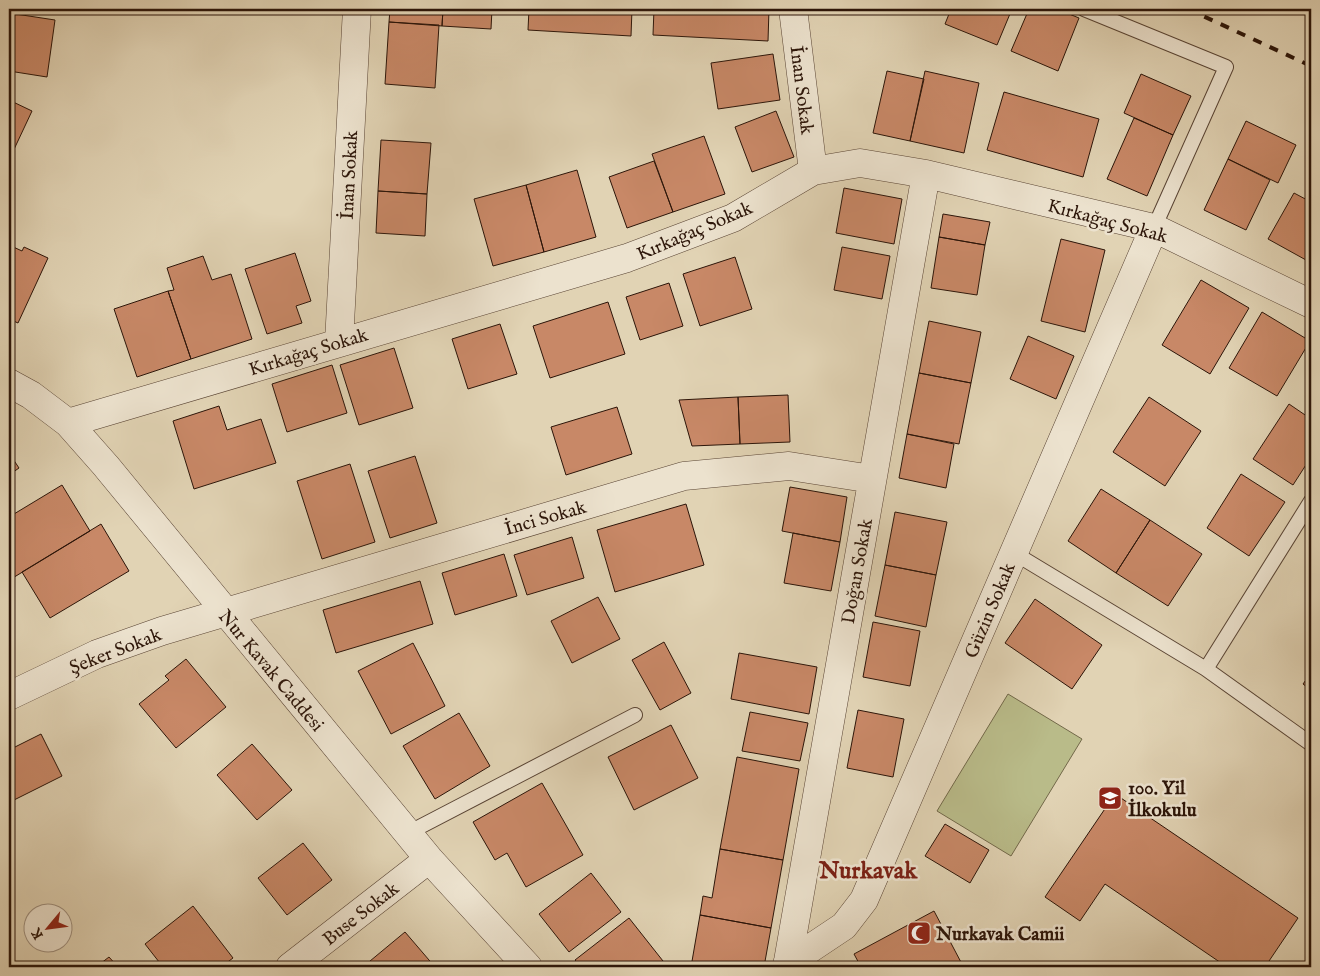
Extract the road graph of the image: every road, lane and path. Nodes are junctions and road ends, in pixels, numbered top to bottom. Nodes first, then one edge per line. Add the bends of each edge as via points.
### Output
1 (356, 9) edge
2 (793, 9) edge
3 (1084, 9) edge
4 (813, 171) junction
5 (926, 174) junction
6 (1154, 228) junction
7 (1311, 304) edge
8 (339, 342) junction
9 (9, 383) edge
10 (68, 423) junction
11 (872, 480) junction
12 (1311, 500) edge
13 (1014, 554) junction
14 (225, 612) junction
15 (1206, 669) junction
16 (9, 696) edge
17 (635, 715) dead end
18 (1311, 744) edge
19 (408, 834) junction
20 (429, 859) junction
21 (787, 965) edge
22 (290, 967) edge
23 (528, 967) edge

1 - 8 street, İnan Sokak
2 - 4 street, İnan Sokak
3 - 6 lane via 1226,67
4 - 5 street, Kırkağaç Sokak via 860,163
4 - 8 street, Kırkağaç Sokak via 733,218 626,258
5 - 6 street, Kırkağaç Sokak
5 - 11 street, Doğan Sokak
6 - 7 street, Kırkağaç Sokak
6 - 13 street, Güzin Sokak
8 - 10 street, Kırkağaç Sokak
9 - 10 street, Nur Kavak Caddesi
10 - 14 street, Nur Kavak Caddesi
11 - 14 street, İnci Sokak via 789,466 684,476
11 - 21 street, Doğan Sokak
12 - 15 lane
13 - 15 lane
13 - 21 street, Güzin Sokak via 864,900 844,926
14 - 16 street, Şeker Sokak via 97,654
14 - 19 street, Nur Kavak Caddesi
15 - 18 lane
17 - 19 lane
19 - 20 street, Nur Kavak Caddesi
20 - 22 street, Buse Sokak
20 - 23 street, Nur Kavak Caddesi

